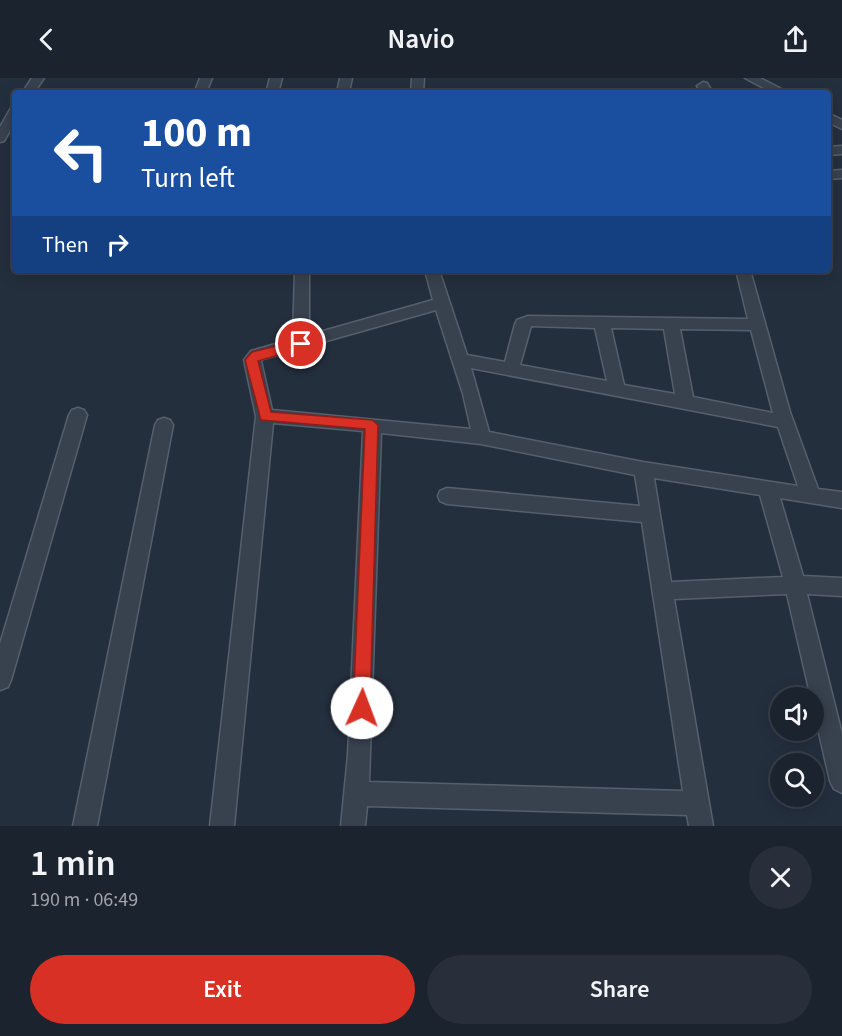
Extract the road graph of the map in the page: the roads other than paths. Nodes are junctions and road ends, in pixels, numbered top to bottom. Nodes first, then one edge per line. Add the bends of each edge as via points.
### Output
1 (776, 78) edge
2 (756, 81) edge
3 (776, 90) edge
4 (12, 116) edge
5 (0, 138) edge
6 (302, 273) edge
7 (433, 273) edge
8 (744, 273) edge
9 (442, 303) junction
10 (602, 322) junction
11 (671, 324) junction
12 (757, 325) junction
13 (301, 344) junction
14 (456, 347) junction
15 (511, 369) junction
16 (618, 390) junction
17 (685, 402) junction
18 (263, 406) junction
19 (78, 415) dead end
20 (783, 421) junction
21 (372, 425) junction
22 (164, 426) dead end
23 (481, 437) junction
24 (643, 469) junction
25 (768, 489) junction
26 (811, 495) junction
27 (447, 496) dead end
28 (842, 500) edge
29 (650, 515) junction
30 (795, 585) junction
31 (842, 587) edge
32 (662, 591) junction
33 (0, 680) edge
34 (833, 707) edge
35 (842, 781) edge
36 (355, 794) junction
37 (697, 802) junction
38 (85, 826) edge
39 (222, 826) edge
40 (353, 826) edge
41 (700, 826) edge

1 - 2 street
2 - 3 street
4 - 5 street
6 - 13 street
7 - 9 street
8 - 12 street
9 - 13 street
9 - 14 street
10 - 11 street
10 - 15 street via 528,321 523,324
10 - 16 street
11 - 12 street
11 - 17 street
12 - 20 street
13 - 18 street via 257,355 252,360
14 - 15 street
14 - 23 street
15 - 16 street
16 - 17 street
17 - 20 street
18 - 21 street
18 - 39 street
19 - 33 street
20 - 26 street
21 - 23 street
21 - 36 street via 360,755
22 - 38 street
23 - 24 street
24 - 25 street
24 - 29 street
25 - 26 street
25 - 30 street
26 - 28 street
27 - 29 street
29 - 32 street
30 - 31 street
30 - 32 street
30 - 34 street
32 - 37 street
34 - 35 street
36 - 37 street
36 - 40 street
37 - 41 street

